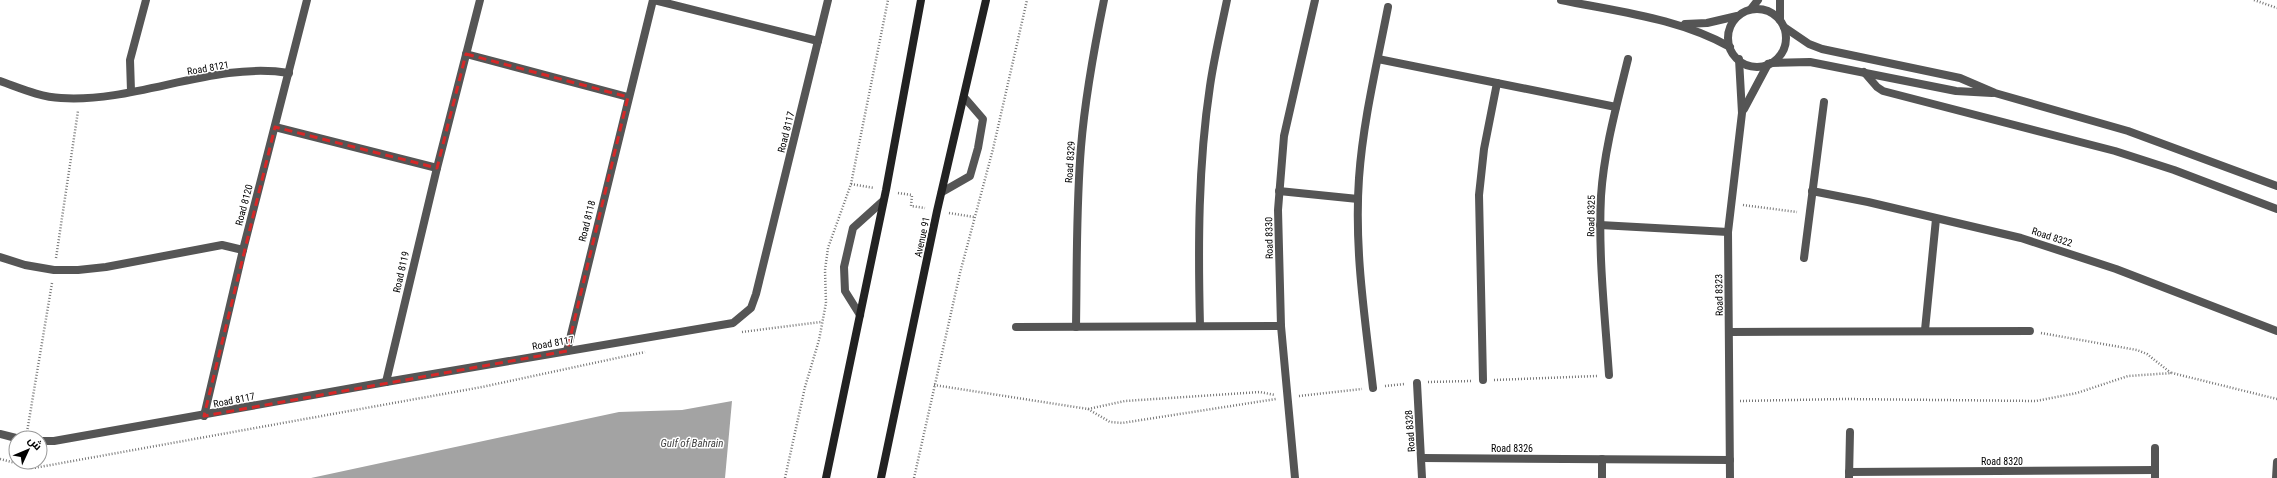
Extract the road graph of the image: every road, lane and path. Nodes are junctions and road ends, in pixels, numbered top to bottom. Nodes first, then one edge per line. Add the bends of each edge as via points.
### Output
1 (146, 0) edge
2 (307, 0) edge
3 (480, 0) edge
4 (654, 0) edge
5 (828, 0) edge
6 (921, 0) edge
7 (986, 0) edge
8 (1027, 0) edge
9 (1104, 0) edge
10 (1227, 0) edge
11 (1315, 0) edge
12 (1561, 0) edge
13 (1758, 0) edge
14 (1780, 0) edge
15 (2254, 0) edge
16 (1388, 7) dead end
17 (2277, 8) edge
18 (1751, 9) junction
19 (1737, 16) junction
20 (1676, 23) junction
21 (1782, 24) junction
22 (818, 41) junction
23 (1730, 47) junction
24 (466, 54) junction
25 (1378, 58) junction
26 (1628, 59) dead end
27 (1738, 59) junction
28 (1769, 64) junction
29 (1864, 72) junction
30 (289, 73) junction
31 (0, 81) edge
32 (1497, 83) junction
33 (131, 91) junction
34 (1995, 93) junction
35 (628, 97) junction
36 (964, 97) junction
37 (1824, 102) dead end
38 (1616, 107) junction
39 (1742, 114) junction
40 (275, 127) junction
41 (437, 168) junction
42 (850, 184) dead end
43 (2277, 186) edge
44 (886, 190) junction
45 (1279, 191) junction
46 (1812, 191) junction
47 (942, 192) junction
48 (1358, 199) junction
49 (884, 200) junction
50 (1730, 204) junction
51 (2277, 209) edge
52 (938, 211) junction
53 (1809, 214) junction
54 (974, 218) junction
55 (1936, 219) junction
56 (1600, 225) junction
57 (1728, 232) junction
58 (243, 250) junction
59 (0, 257) edge
60 (1804, 258) dead end
61 (860, 315) junction
62 (821, 322) dead end
63 (1200, 326) junction
64 (1281, 326) junction
65 (1016, 327) dead end
66 (1076, 327) junction
67 (1925, 330) junction
68 (2030, 331) joint
69 (2277, 331) edge
70 (1730, 332) junction
71 (735, 334) dead end
72 (566, 350) junction
73 (650, 351) dead end
74 (2172, 373) junction
75 (1609, 375) joint
76 (1483, 380) junction
77 (386, 382) junction
78 (1417, 383) junction
79 (934, 385) junction
80 (1373, 388) junction
81 (1289, 397) junction
82 (2277, 399) edge
83 (1730, 401) junction
84 (1088, 409) junction
85 (204, 416) junction
86 (1850, 432) dead end
87 (48, 441) edge
88 (2155, 448) dead end
89 (1422, 458) junction
90 (0, 459) edge
91 (1602, 459) junction
92 (1730, 460) junction
93 (2155, 474) edge
94 (1849, 475) edge
95 (826, 478) edge
96 (881, 478) edge
97 (914, 478) edge
98 (1296, 478) edge
99 (1422, 478) edge
100 (1602, 478) edge
101 (1730, 478) edge

1 - 33 street via 130,60
2 - 30 street, Road 8120
3 - 24 street, Road 8119
4 - 22 street
4 - 35 street, Road 8118
5 - 22 street, Road 8117
6 - 44 street
7 - 36 street, Avenue 91
8 - 54 path via 993,149
9 - 66 street, Road 8329 via 1092,61 1081,147 1077,215
10 - 63 street via 1210,86 1201,172 1198,250
11 - 45 street, Road 8330 via 1284,136
12 - 20 street
13 - 18 street
14 - 21 street
15 - 17 path
16 - 25 street
18 - 19 street
18 - 21 street via 1767,10
19 - 20 street via 1707,23
19 - 23 street via 1729,31
20 - 23 street
21 - 28 street via 1785,44 1777,58
21 - 34 street via 1809,44 1822,49 1942,73
22 - 72 street, Road 8117 via 751,308 733,323 719,327
23 - 27 street
24 - 35 street
24 - 41 street, Road 8119
25 - 32 street
25 - 48 street via 1366,126
26 - 38 street, Road 8325
27 - 28 street via 1750,65
27 - 39 street, Road 8323
28 - 29 street via 1810,62
28 - 39 street, Road 8323
29 - 34 street via 1956,91
29 - 51 street via 1883,90 2115,151
30 - 33 street, Road 8121 via 269,70 240,72
30 - 40 street, Road 8120
31 - 33 street, Road 8121 via 30,92 60,98 96,98
32 - 38 street
32 - 76 street via 1484,149 1479,195
34 - 43 street via 2128,131
35 - 72 street, Road 8118
36 - 47 street, Avenue 91
36 - 47 street via 983,119 978,148 970,176
37 - 46 street
38 - 56 street, Road 8325 via 1604,164
39 - 50 street, Road 8323
40 - 41 street
40 - 58 street, Road 8120
41 - 77 street, Road 8119
42 - 44 path
44 - 49 street
44 - 52 path via 912,195 911,206
45 - 48 street
45 - 64 street, Road 8330
46 - 53 street
46 - 55 street, Road 8322
47 - 52 street, Avenue 91
48 - 80 street via 1357,250
49 - 61 street
49 - 61 street via 853,228 844,268 846,291
50 - 53 path
50 - 57 street, Road 8323
52 - 54 path
52 - 96 street, Avenue 91
53 - 60 street
54 - 79 path
55 - 67 street
55 - 69 street, Road 8322 via 2021,238 2116,269
56 - 57 street
56 - 75 street, Road 8325
57 - 70 street, Road 8323
58 - 59 street via 216,246 78,270 54,270
58 - 85 street, Road 8120
61 - 95 street
62 - 71 path
63 - 64 street
63 - 66 street
64 - 81 street, Road 8330
65 - 66 street
67 - 68 street
67 - 70 street
68 - 74 path via 2137,350 2147,354
70 - 83 street, Road 8323
72 - 77 street, Road 8117
73 - 90 path via 482,387 34,468
74 - 82 path
74 - 83 path via 2128,376 2077,393 2036,401
75 - 76 path
76 - 78 path
77 - 85 street, Road 8117
78 - 80 path
78 - 89 street, Road 8328
79 - 84 path
79 - 97 path
80 - 81 path
81 - 84 path via 1260,392 1125,401
81 - 84 path via 1122,422 1110,422
81 - 98 street, Road 8330
83 - 92 street, Road 8323
85 - 87 street, Road 8117
86 - 94 street
88 - 93 street
89 - 91 street, Road 8326
89 - 99 street, Road 8328
91 - 92 street, Road 8326
91 - 100 street
92 - 101 street, Road 8323
93 - 94 street, Road 8320

